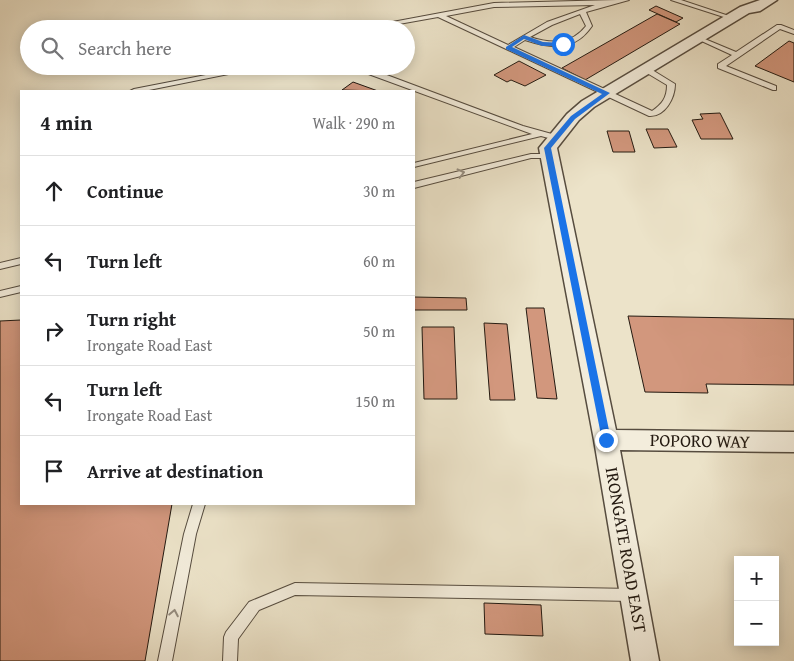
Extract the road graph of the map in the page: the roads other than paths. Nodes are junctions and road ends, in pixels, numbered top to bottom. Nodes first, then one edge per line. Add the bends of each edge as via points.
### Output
1 (626, 0) edge
2 (676, 0) edge
3 (770, 0) edge
4 (612, 3) junction
5 (743, 9) edge
6 (583, 12) junction
7 (439, 15) junction
8 (410, 20) edge
9 (794, 32) edge
10 (524, 37) junction
11 (698, 38) junction
12 (508, 48) junction
13 (737, 55) junction
14 (646, 70) junction
15 (218, 75) edge
16 (378, 75) edge
17 (773, 88) dead end
18 (139, 90) edge
19 (607, 93) junction
20 (549, 143) junction
21 (415, 165) edge
22 (415, 185) edge
23 (20, 261) edge
24 (0, 266) edge
25 (20, 289) edge
26 (0, 294) edge
27 (606, 440) junction
28 (794, 442) edge
29 (199, 505) edge
30 (634, 595) junction
31 (165, 661) edge
32 (230, 661) edge
33 (645, 661) edge

1 - 4 lane
2 - 5 lane
3 - 5 street via 755,8
4 - 6 lane
4 - 7 lane via 494,5
5 - 11 street
6 - 10 lane via 558,18
6 - 10 lane via 589,26 582,37 563,44 542,44
7 - 8 lane
7 - 12 lane
9 - 13 lane via 778,26
10 - 12 lane
11 - 13 lane
11 - 14 street
12 - 19 lane
13 - 17 lane via 721,66
14 - 19 street
14 - 19 lane via 671,84 668,100 658,111 652,114
15 - 18 lane
16 - 20 lane via 520,128
19 - 20 street via 573,117
20 - 21 lane
22 -> 20 lane via 531,156
20 - 27 street, IRONGATE ROAD EAST
23 - 24 lane
25 - 26 lane
27 - 28 street, POPORO WAY
27 - 30 street, IRONGATE ROAD EAST
31 -> 29 lane
30 - 32 lane via 295,589 254,606 231,637
30 - 33 street, IRONGATE ROAD EAST

